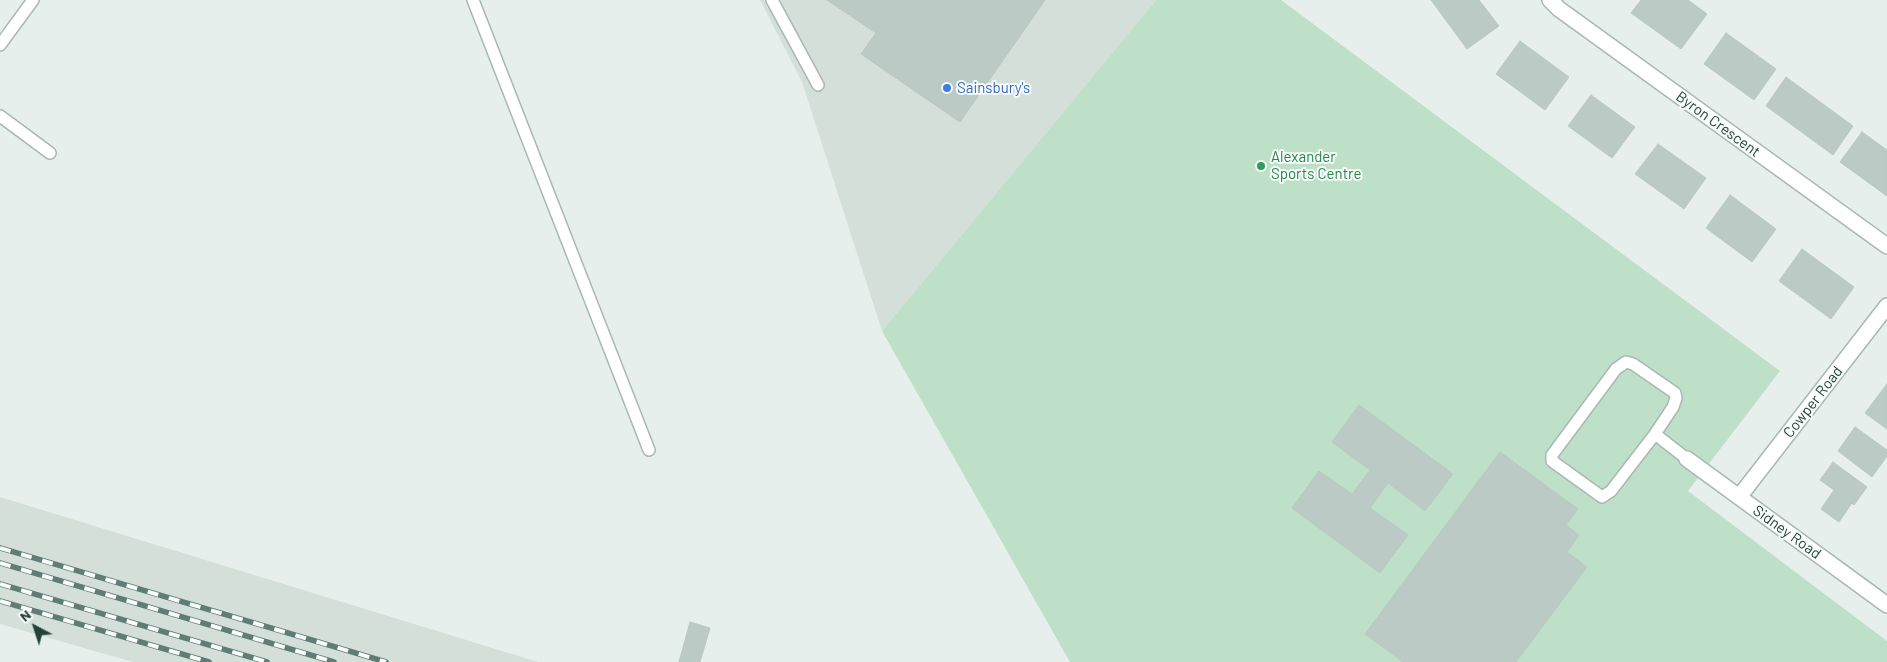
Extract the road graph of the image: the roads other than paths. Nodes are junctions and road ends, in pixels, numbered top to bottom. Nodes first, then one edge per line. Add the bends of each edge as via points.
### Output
1 (33, 0) edge
2 (473, 0) edge
3 (772, 0) edge
4 (1550, 0) edge
5 (0, 45) edge
6 (818, 84) dead end
7 (0, 116) edge
8 (50, 153) dead end
9 (1887, 246) edge
10 (1887, 306) edge
11 (1655, 434) junction
12 (649, 450) dead end
13 (1688, 458) joint
14 (1740, 498) junction
15 (1887, 606) edge

1 - 5 lane
2 - 12 lane
3 - 6 lane
4 - 9 street, Byron Crescent
7 - 8 lane
10 - 14 street, Cowper Road
11 - 11 lane via 1611,491 1602,497 1552,461 1552,455 1616,369 1626,362 1675,393 1673,407
11 - 13 lane
13 - 14 street, Sidney Road
14 - 15 street, Sidney Road

